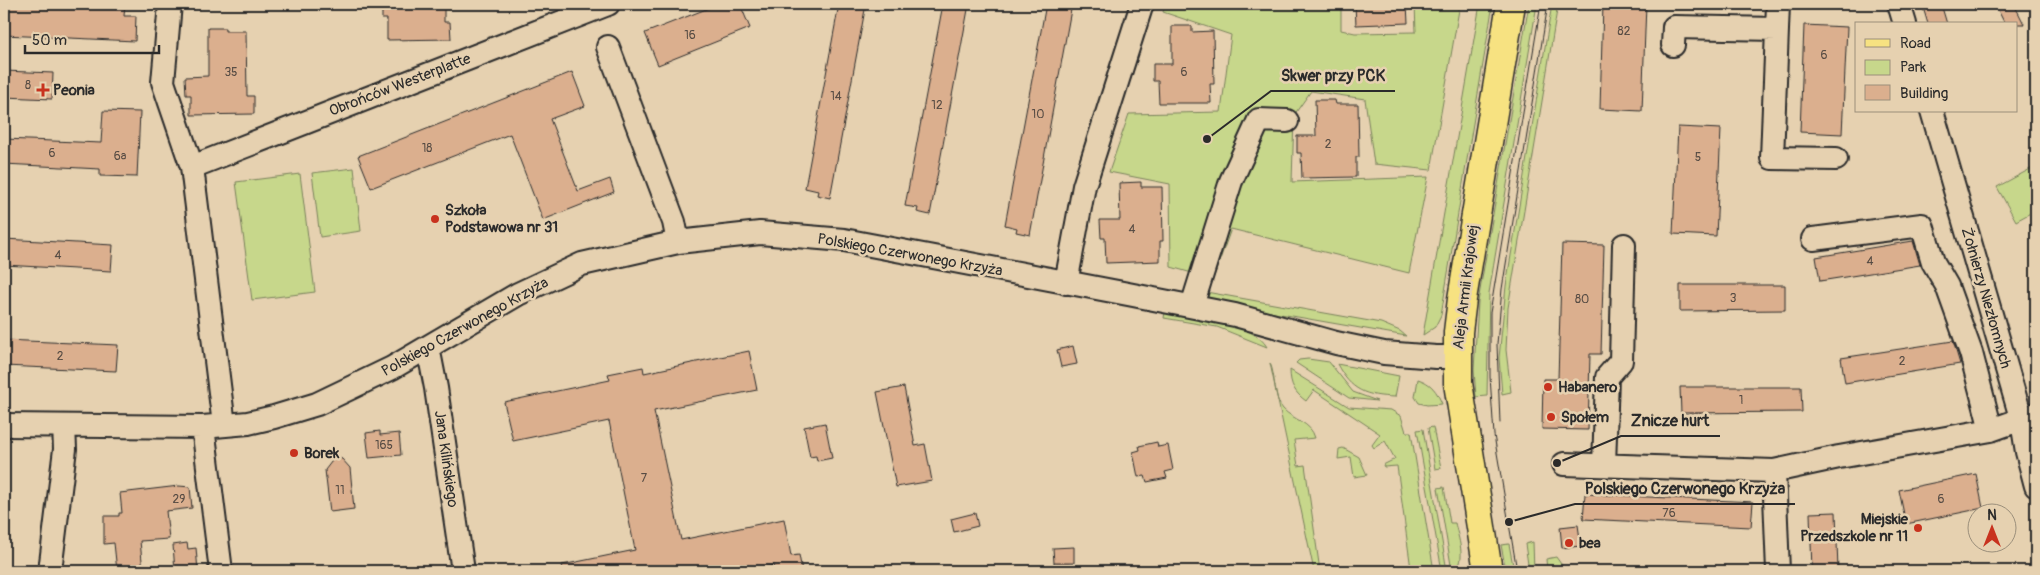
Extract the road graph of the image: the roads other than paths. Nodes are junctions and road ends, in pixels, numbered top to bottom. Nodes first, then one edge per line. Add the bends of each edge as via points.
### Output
1 (170, 4) edge
2 (608, 4) edge
3 (1142, 4) edge
4 (1511, 4) edge
5 (1778, 4) edge
6 (1900, 4) edge
7 (1904, 22) edge
8 (1777, 29) junction
9 (1673, 45) dead end
10 (608, 46) dead end
11 (1932, 112) edge
12 (1287, 121) dead end
13 (1836, 159) dead end
14 (192, 167) junction
15 (1813, 239) dead end
16 (678, 242) junction
17 (1624, 245) dead end
18 (1066, 283) junction
19 (1192, 306) junction
20 (428, 348) junction
21 (1457, 357) junction
22 (2029, 417) edge
23 (4, 425) edge
24 (64, 426) junction
25 (213, 426) junction
26 (1991, 430) junction
27 (1564, 464) dead end
28 (1604, 465) junction
29 (1774, 471) junction
30 (2036, 486) edge
31 (50, 571) edge
32 (221, 571) edge
33 (463, 571) edge
34 (1488, 571) edge
35 (1778, 571) edge

1 - 14 street via 162,82
2 - 14 street, Obrońców Westerplatte
3 - 18 street via 1084,186
4 - 21 main road, Aleja Armii Krajowej via 1462,299
5 - 8 street
6 - 7 street
8 - 9 street via 1674,27
8 - 13 street via 1772,158
10 - 16 street via 674,222
11 - 22 street, Żołnierzy Niezłomnych
12 - 19 street via 1259,120 1231,181
14 - 25 street
15 - 26 street via 1922,225 1933,262 1947,286 1968,344
16 - 18 street, Polskiego Czerwonego Krzyża via 760,233 844,240
16 - 20 street, Polskiego Czerwonego Krzyża via 582,264 518,294
17 - 28 street via 1621,361 1607,377
18 - 19 street, Polskiego Czerwonego Krzyża
19 - 21 street, Polskiego Czerwonego Krzyża via 1384,353
20 - 25 street, Polskiego Czerwonego Krzyża via 318,404 274,417
20 - 33 street, Jana Kilińskiego
21 - 34 main road, Aleja Armii Krajowej via 1461,405
22 - 26 street
22 - 30 street, Żołnierzy Niezłomnych via 2027,452
23 - 24 street, Polskiego Czerwonego Krzyża
24 - 25 street, Polskiego Czerwonego Krzyża
24 - 31 street via 65,449
25 - 32 street
26 - 29 street
27 - 28 street
28 - 29 street
29 - 35 street

